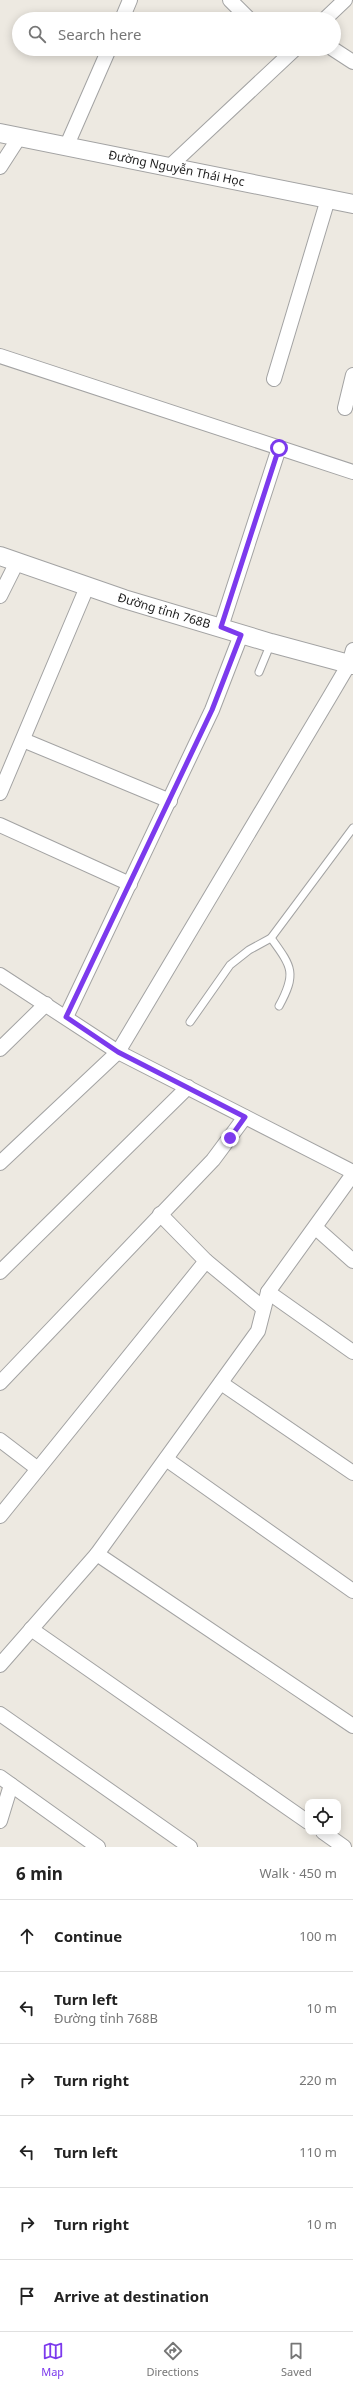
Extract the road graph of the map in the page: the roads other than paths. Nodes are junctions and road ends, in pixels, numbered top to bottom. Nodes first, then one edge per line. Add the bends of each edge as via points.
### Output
1 (130, 0) edge
2 (230, 0) edge
3 (345, 0) edge
4 (125, 12) edge
5 (242, 12) edge
6 (332, 12) edge
7 (341, 54) edge
8 (106, 56) edge
9 (283, 56) edge
10 (353, 62) edge
11 (0, 133) edge
12 (20, 136) junction
13 (67, 145) junction
14 (0, 167) edge
15 (168, 167) junction
16 (328, 199) junction
17 (353, 204) edge
18 (0, 356) edge
19 (353, 375) edge
20 (274, 379) dead end
21 (345, 408) dead end
22 (279, 448) junction
23 (353, 472) edge
24 (0, 556) edge
25 (17, 562) junction
26 (87, 587) junction
27 (0, 596) edge
28 (221, 627) junction
29 (241, 635) junction
30 (271, 643) junction
31 (352, 660) edge
32 (259, 672) dead end
33 (23, 740) junction
34 (0, 793) edge
35 (170, 801) junction
36 (0, 826) edge
37 (353, 828) edge
38 (130, 884) junction
39 (271, 938) junction
40 (0, 975) edge
41 (46, 1004) junction
42 (279, 1006) dead end
43 (66, 1017) junction
44 (190, 1022) dead end
45 (0, 1050) edge
46 (118, 1052) junction
47 (188, 1087) junction
48 (245, 1117) junction
49 (0, 1163) edge
50 (353, 1173) edge
51 (160, 1214) junction
52 (316, 1228) junction
53 (206, 1261) junction
54 (353, 1261) edge
55 (0, 1272) edge
56 (268, 1292) junction
57 (263, 1308) junction
58 (353, 1352) edge
59 (0, 1383) edge
60 (221, 1383) junction
61 (0, 1440) edge
62 (166, 1459) junction
63 (38, 1469) junction
64 (353, 1473) edge
65 (0, 1516) edge
66 (97, 1554) junction
67 (353, 1591) edge
68 (31, 1629) junction
69 (0, 1665) edge
70 (0, 1714) edge
71 (353, 1726) edge
72 (6, 1781) edge
73 (305, 1820) edge
74 (0, 1821) edge
75 (327, 1835) edge
76 (98, 1847) edge
77 (190, 1847) edge
78 (344, 1847) edge

1 - 4 street
2 - 5 street
3 - 6 street
7 - 10 street
8 - 13 street
9 - 15 street
11 - 12 street, Đường Nguyễn Thái Học
12 - 13 street, Đường Nguyễn Thái Học
12 - 14 street
13 - 15 street, Đường Nguyễn Thái Học
15 - 16 street, Đường Nguyễn Thái Học
16 - 17 street, Đường Nguyễn Thái Học
16 - 20 street
18 - 22 street
19 - 21 street
22 - 23 street
22 - 28 street
24 - 25 street, Đường tỉnh 768B
25 - 26 street, Đường tỉnh 768B
25 - 27 street
26 - 28 street, Đường tỉnh 768B
26 - 33 street
28 - 29 street, Đường tỉnh 768B
29 - 30 street, Đường tỉnh 768B
29 - 35 street via 212,710
30 - 31 street, Đường tỉnh 768B
30 - 32 lane
31 - 46 street
33 - 34 street
33 - 35 street
35 - 38 street
36 - 38 street
37 - 39 lane
38 - 43 street
39 - 42 lane via 286,958 292,973 286,994
39 - 44 lane via 249,950 230,965
40 - 41 street
41 - 43 street
41 - 45 street
43 - 46 street
46 - 47 street
46 - 49 street
47 - 48 street
47 - 55 street
48 - 50 street
48 - 51 street via 213,1160
50 - 52 street
51 - 53 street
51 - 59 street
52 - 54 street
52 - 56 street
53 - 57 street
53 - 63 street
56 - 57 street
56 - 58 street
57 - 60 street via 258,1331
60 - 62 street
60 - 64 street
61 - 63 street
62 - 66 street
62 - 67 street
63 - 65 street
66 - 68 street
66 - 71 street
68 - 69 street
68 - 73 street
70 - 77 street
72 - 74 street
72 - 76 street
75 - 78 street

